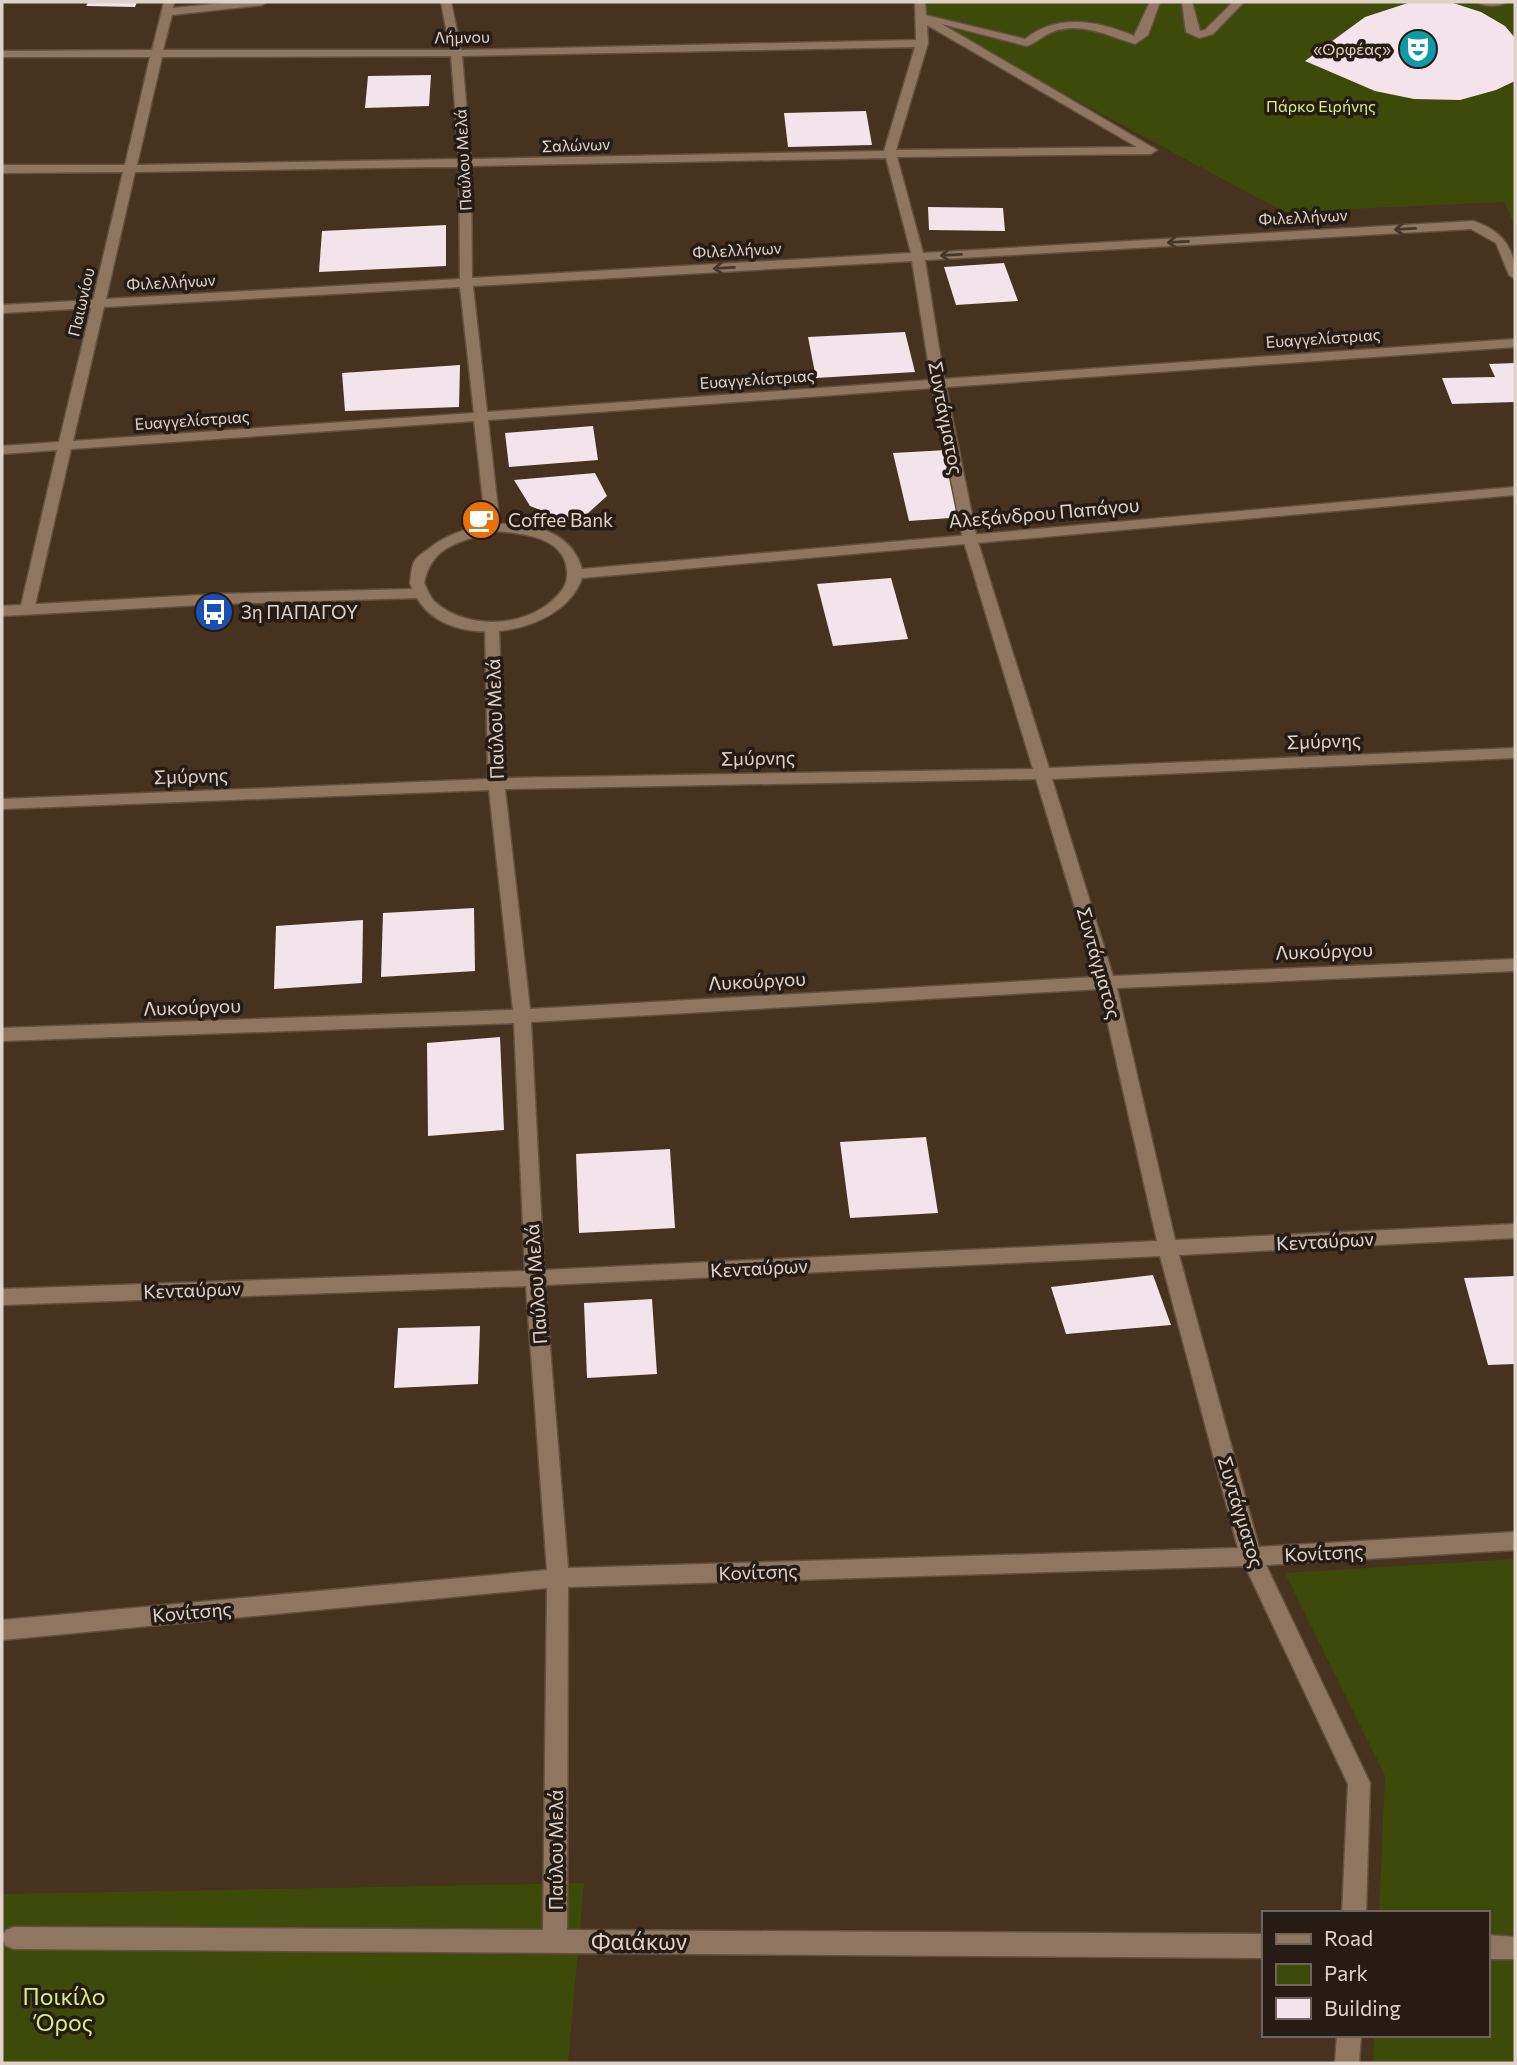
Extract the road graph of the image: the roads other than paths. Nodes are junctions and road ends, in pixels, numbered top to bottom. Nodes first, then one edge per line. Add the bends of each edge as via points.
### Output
1 (262, 2) edge
2 (446, 2) edge
3 (1156, 2) edge
4 (1187, 2) edge
5 (1239, 2) edge
6 (1483, 2) edge
7 (1501, 2) edge
8 (168, 7) edge
9 (920, 10) edge
10 (922, 43) junction
11 (456, 53) junction
12 (2, 54) edge
13 (156, 56) junction
14 (890, 152) junction
15 (465, 164) junction
16 (2, 169) edge
17 (130, 169) junction
18 (918, 257) junction
19 (1515, 275) edge
20 (466, 283) junction
21 (99, 304) junction
22 (2, 309) edge
23 (1515, 342) edge
24 (938, 383) junction
25 (479, 417) junction
26 (65, 446) junction
27 (2, 450) edge
28 (1515, 491) edge
29 (493, 527) junction
30 (970, 539) junction
31 (576, 574) junction
32 (419, 593) junction
33 (27, 610) junction
34 (2, 611) edge
35 (492, 628) junction
36 (1515, 754) edge
37 (1042, 774) junction
38 (496, 784) junction
39 (2, 804) edge
40 (1515, 965) edge
41 (1107, 983) junction
42 (522, 1016) junction
43 (2, 1035) edge
44 (1515, 1231) edge
45 (1168, 1249) junction
46 (535, 1278) junction
47 (2, 1297) edge
48 (1515, 1541) edge
49 (1251, 1557) junction
50 (558, 1578) junction
51 (2, 1630) edge
52 (1354, 1911) edge
53 (14, 1938) dead end
54 (555, 1941) junction
55 (1262, 1946) edge
56 (1489, 1947) edge
57 (1515, 1948) edge
58 (1349, 2037) edge
59 (1348, 2063) edge

1 - 8 street
2 - 11 street, Παύλου Μελά
3 - 9 street via 1135,41 1100,26 1058,26 1037,32 1027,43
4 - 5 street via 1192,32 1199,35 1209,32
6 - 7 street
8 - 13 street, Παιωνίου
9 - 10 street
9 - 14 street, Σαλώνων via 1150,150
10 - 11 street, Λήμνου
10 - 14 street
11 - 13 street, Λήμνου
11 - 15 street, Παύλου Μελά
12 - 13 street, Λήμνου
13 - 17 street, Παιωνίου
14 - 15 street, Σαλώνων
14 - 18 street, Συντάγματος
15 - 17 street, Σαλώνων
15 - 20 street, Παύλου Μελά
16 - 17 street, Σαλώνων
17 - 21 street, Παιωνίου
19 -> 18 street, Φιλελλήνων via 1501,242 1474,225
18 -> 20 street, Φιλελλήνων
18 - 24 street, Συντάγματος
20 - 21 street, Φιλελλήνων
20 - 25 street, Παύλου Μελά
21 - 22 street, Φιλελλήνων
21 - 26 street, Παιωνίου
23 - 24 street, Ευαγγελίστριας
24 - 25 street, Ευαγγελίστριας
24 - 30 street, Συντάγματος
25 - 26 street, Ευαγγελίστριας
25 - 29 street, Παύλου Μελά
26 - 27 street, Ευαγγελίστριας
26 - 33 street, Παιωνίου
28 - 30 street, Αλεξάνδρου Παπάγου
29 - 31 street via 518,528 560,544 572,558
29 - 32 street via 458,534 431,550 416,571
30 - 31 street, Αλεξάνδρου Παπάγου
30 - 37 street, Συντάγματος
31 - 35 street via 567,595 546,613
32 - 33 street
32 - 35 street via 441,615
33 - 34 street
35 - 38 street, Παύλου Μελά
36 - 37 street, Σμύρνης
37 - 38 street, Σμύρνης
37 - 41 street, Συντάγματος
38 - 39 street, Σμύρνης
38 - 42 street, Παύλου Μελά
40 - 41 street, Λυκούργου
41 - 42 street, Λυκούργου
41 - 45 street, Συντάγματος
42 - 43 street, Λυκούργου
42 - 46 street, Παύλου Μελά
44 - 45 street, Κενταύρων
45 - 46 street, Κενταύρων
45 - 49 street, Συντάγματος
46 - 47 street, Κενταύρων
46 - 50 street, Παύλου Μελά
48 - 49 street, Κονίτσης
49 - 50 street, Κονίτσης
49 - 52 street, Συντάγματος via 1359,1783
50 - 51 street, Κονίτσης
50 - 54 street, Παύλου Μελά
53 - 54 street, Φαιάκων
54 - 55 street, Φαιάκων
56 - 57 street
58 - 59 street

